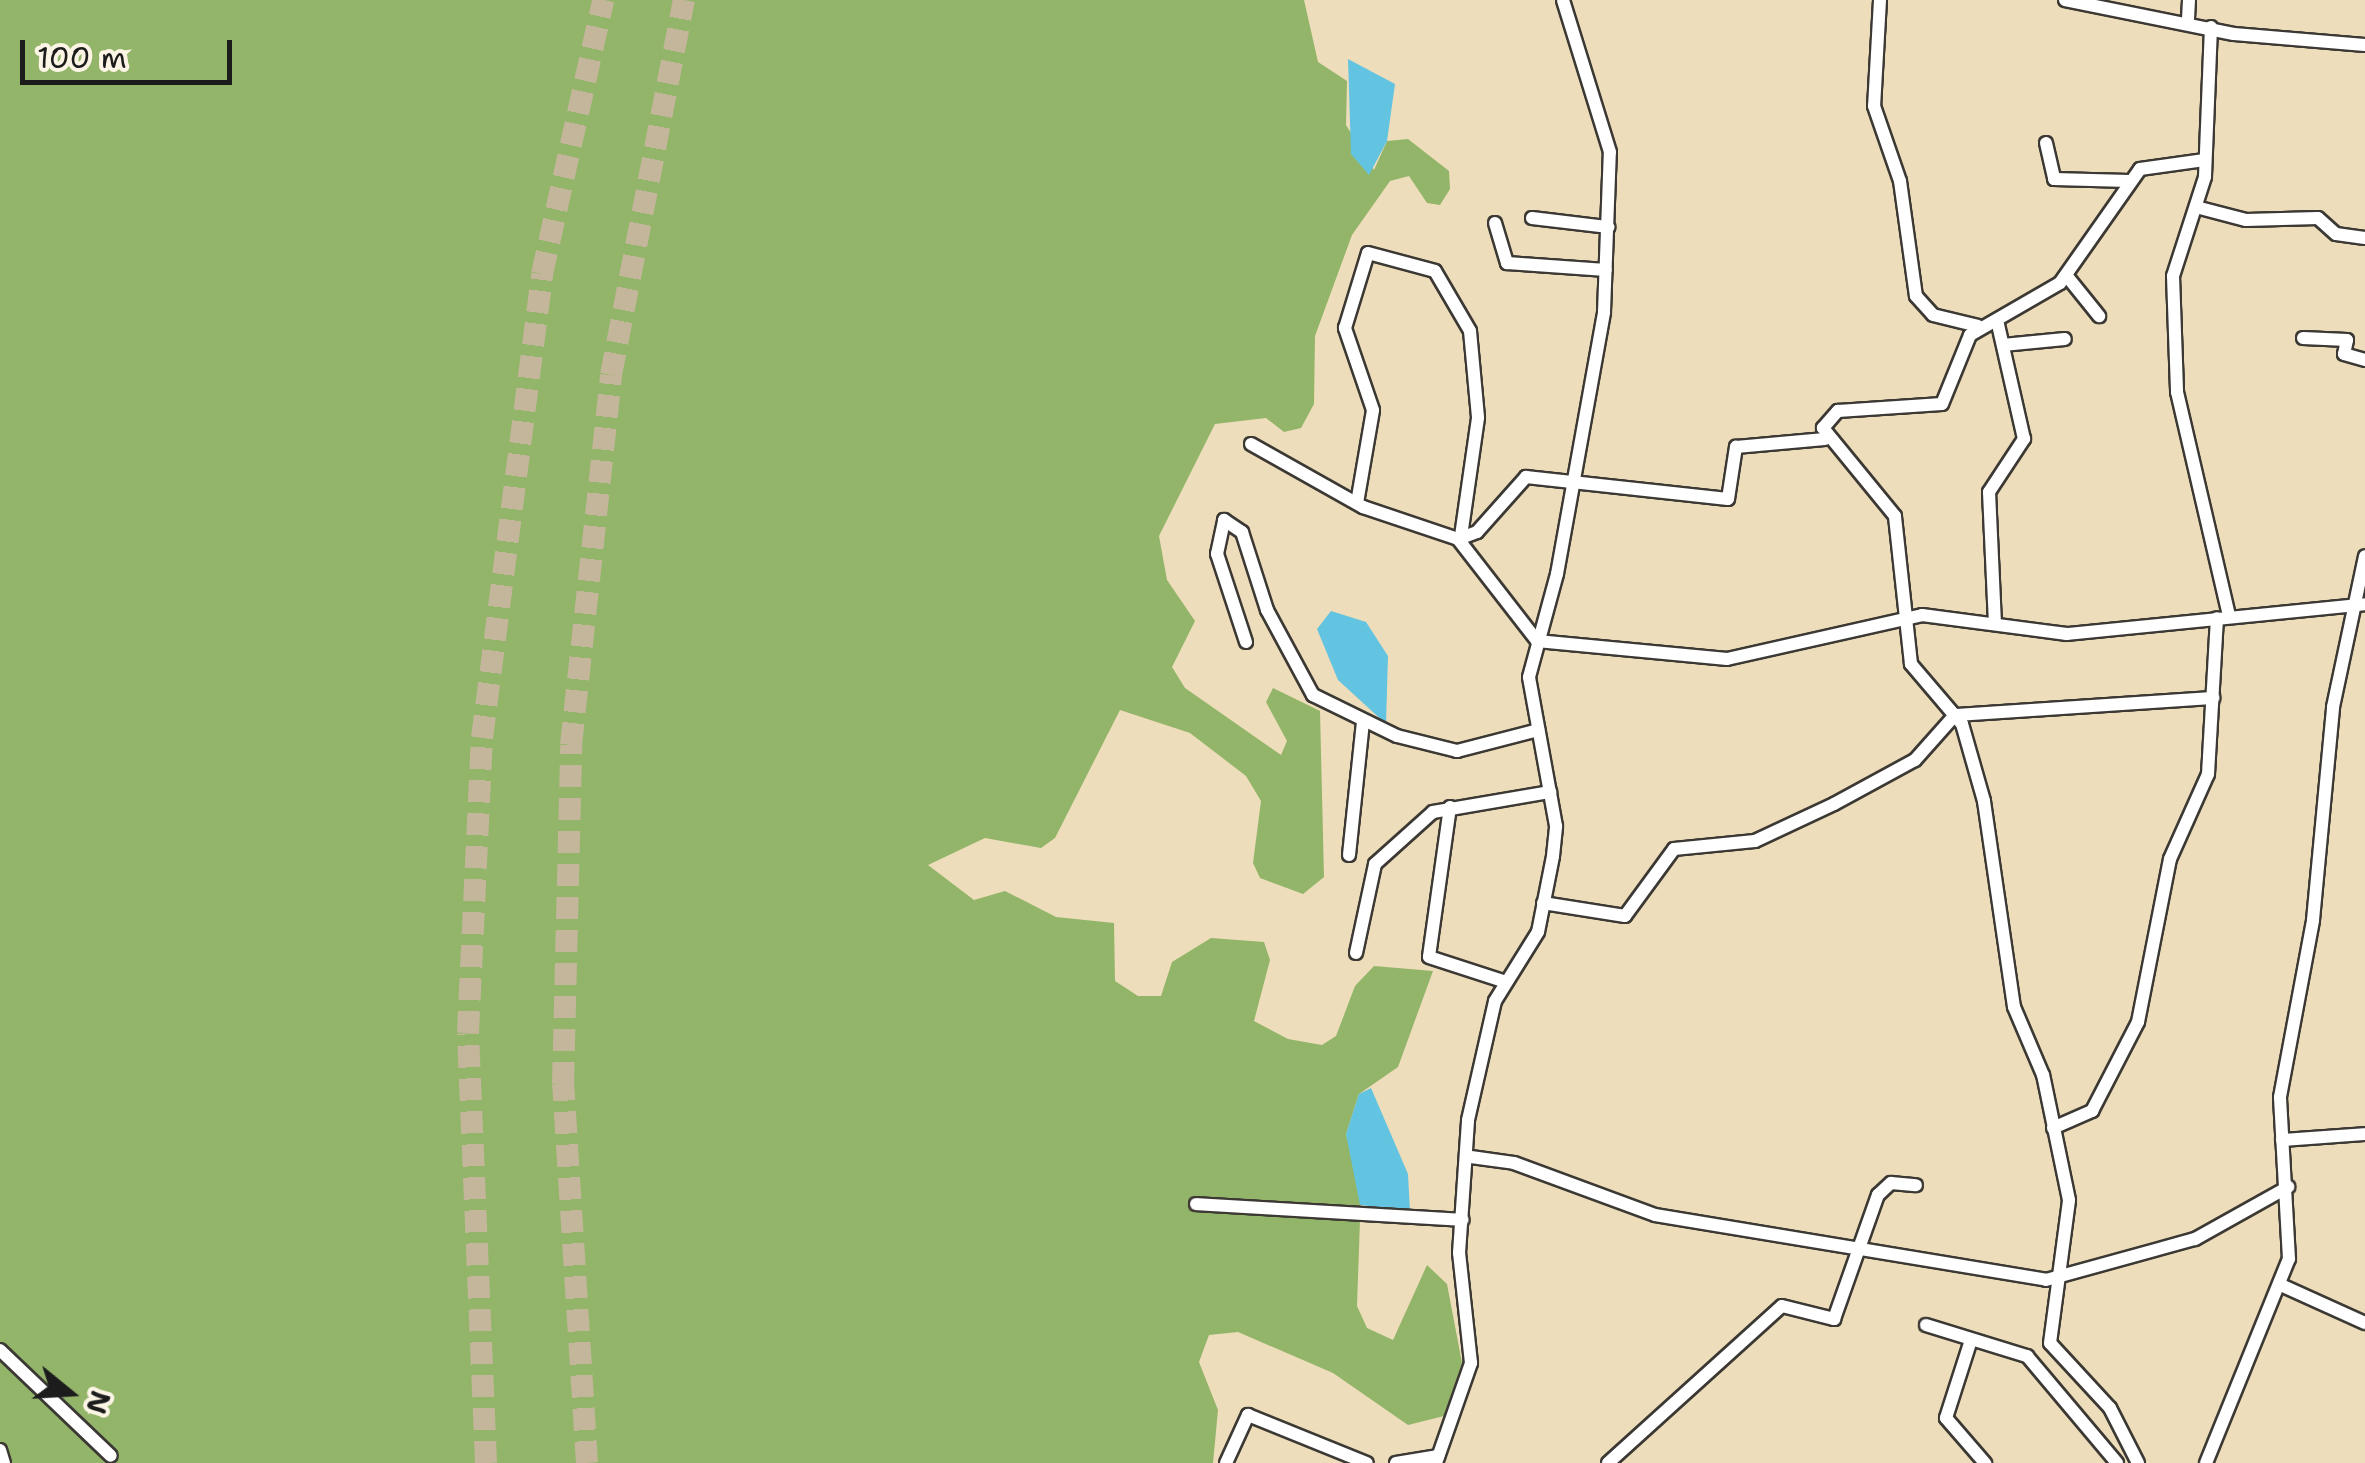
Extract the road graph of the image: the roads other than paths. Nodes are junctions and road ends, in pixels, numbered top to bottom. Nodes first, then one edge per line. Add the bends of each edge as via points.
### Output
1 (1563, 0) edge
2 (1880, 0) edge
3 (2065, 0) edge
4 (2188, 0) edge
5 (2129, 4) edge
6 (2188, 20) junction
7 (2212, 27) junction
8 (2365, 46) edge
9 (2046, 143) dead end
10 (2204, 160) junction
11 (2129, 181) junction
12 (2196, 207) junction
13 (1532, 218) dead end
14 (1495, 223) dead end
15 (1608, 227) junction
16 (2365, 238) edge
17 (1606, 270) junction
18 (2066, 275) junction
19 (2099, 316) dead end
20 (1997, 320) junction
21 (1978, 326) junction
22 (2302, 338) dead end
23 (2066, 339) dead end
24 (2003, 345) junction
25 (2365, 360) edge
26 (1825, 439) junction
27 (1251, 444) dead end
28 (1568, 480) junction
29 (1357, 503) junction
30 (1460, 538) junction
31 (2365, 556) edge
32 (2360, 603) edge
33 (2223, 616) junction
34 (1909, 619) junction
35 (1995, 624) junction
36 (1246, 642) dead end
37 (1537, 642) junction
38 (2212, 698) junction
39 (1954, 714) junction
40 (1363, 721) junction
41 (1538, 730) junction
42 (1550, 792) junction
43 (1450, 807) junction
44 (1349, 855) dead end
45 (1543, 903) junction
46 (1356, 953) dead end
47 (1506, 982) junction
48 (2053, 1128) junction
49 (2365, 1134) edge
50 (2282, 1140) junction
51 (1471, 1157) junction
52 (1916, 1185) dead end
53 (2288, 1186) junction
54 (1196, 1204) dead end
55 (1464, 1220) junction
56 (1858, 1248) junction
57 (2057, 1276) junction
58 (2284, 1286) junction
59 (2365, 1323) edge
60 (1926, 1325) dead end
61 (1971, 1340) junction
62 (0, 1350) edge
63 (0, 1450) edge
64 (111, 1456) dead end
65 (1437, 1460) edge
66 (4, 1463) edge
67 (1226, 1463) edge
68 (1367, 1463) edge
69 (1396, 1463) edge
70 (1608, 1463) edge
71 (1985, 1463) edge
72 (2116, 1463) edge
73 (2138, 1463) edge
74 (2206, 1463) edge

1 - 15 street via 1610,152
2 - 21 street via 1874,106 1900,181 1916,296 1933,315
3 - 5 street
4 - 6 street
5 - 6 street
6 - 7 street
7 - 8 street
7 - 10 street
9 - 11 street via 2054,180
10 - 11 street via 2152,165
10 - 12 street
11 - 18 street
12 - 16 street via 2246,220 2318,218 2336,234
12 - 33 street via 2173,276 2177,392
13 - 15 street
14 - 17 street via 1507,263
15 - 17 street
17 - 28 street via 1598,371
18 - 19 street
18 - 20 street
20 - 21 street
20 - 24 street
21 - 26 street via 1942,404 1838,412
22 - 25 street via 2347,340 2344,354
23 - 24 street
24 - 35 street via 2024,439 1989,492
26 - 28 street via 1736,448 1728,499
26 - 34 street via 1895,516
27 - 29 street
28 - 30 street via 1526,477 1477,532
28 - 37 street via 1557,574
29 - 30 street
29 - 30 street via 1373,410 1345,328 1368,253 1435,272 1470,331 1478,418
30 - 37 street
31 - 32 street
32 - 33 street
32 - 50 street via 2289,1028
33 - 35 street via 2067,634
33 - 38 street
34 - 35 street
34 - 37 street via 1727,659
34 - 39 street via 1911,664
36 - 40 street via 1217,554 1224,520 1242,532 1303,686
37 - 41 street via 1528,676
38 - 39 street
38 - 48 street via 2208,774 2170,859 2134,1035 2092,1111
39 - 45 street via 1915,760 1834,804 1755,840 1674,848 1625,916
39 - 48 street via 1984,801 2014,1008
40 - 41 street via 1457,751
40 - 44 street
41 - 42 street
42 - 43 street
42 - 45 street via 1556,826
43 - 46 street via 1375,864
43 - 47 street via 1428,957
45 - 47 street via 1538,932
47 - 51 street via 1468,1120
48 - 57 street via 2069,1200
49 - 50 street
50 - 53 street
51 - 55 street
51 - 56 street via 1514,1163 1655,1214
52 - 56 street via 1891,1183 1878,1195
53 - 57 street via 2195,1239
53 - 58 street
54 - 55 street
55 - 65 street via 1471,1363
56 - 57 street via 1974,1273
56 - 70 street via 1834,1320 1782,1306
57 - 73 street via 2050,1344 2110,1408
58 - 59 street
58 - 74 street
60 - 61 street
61 - 71 street via 1946,1418
61 - 72 street via 2028,1356
62 - 64 street
63 - 66 street
65 - 69 street
67 - 68 street via 1248,1415

